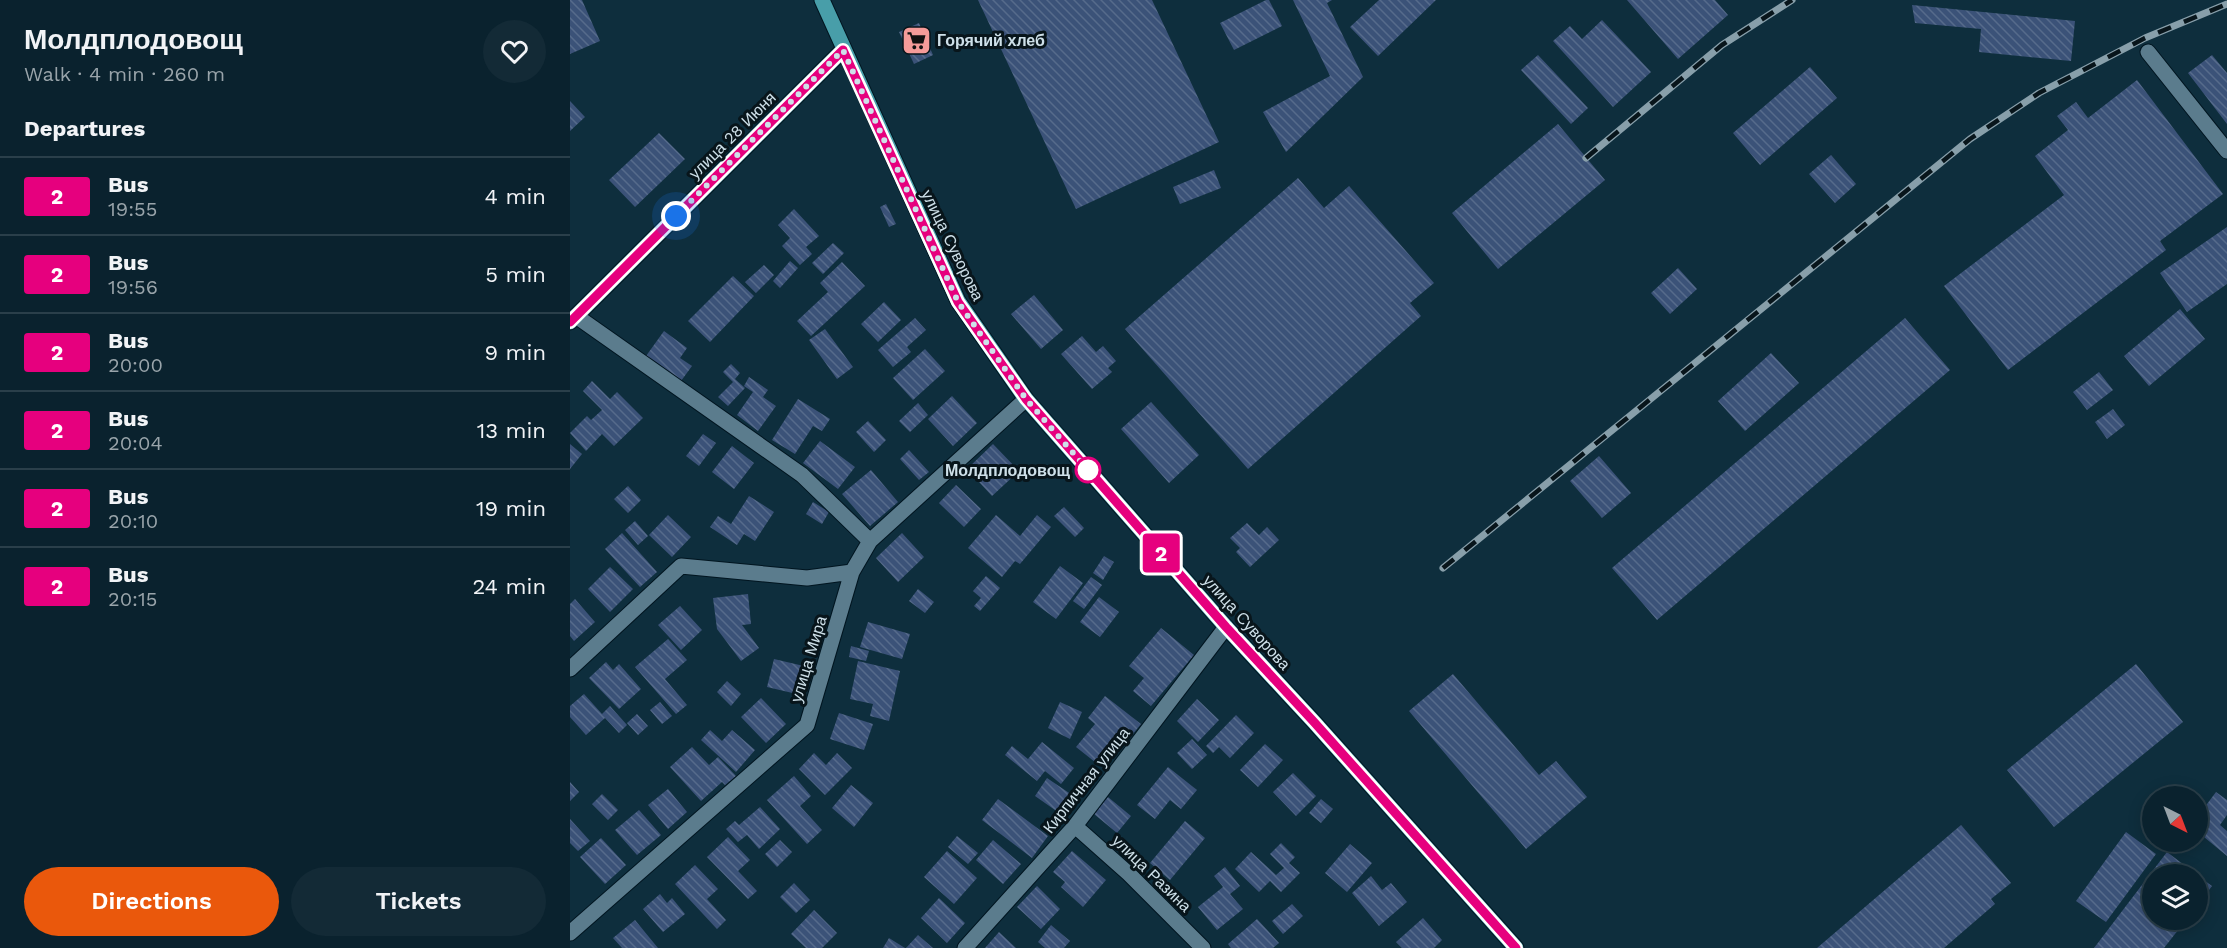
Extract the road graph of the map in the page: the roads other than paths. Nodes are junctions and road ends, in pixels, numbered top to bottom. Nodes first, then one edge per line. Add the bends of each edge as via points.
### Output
1 (822, 0) edge
2 (843, 50) junction
3 (2148, 52) dead end
4 (2227, 150) edge
5 (573, 319) edge
6 (1026, 399) junction
7 (870, 541) junction
8 (852, 572) junction
9 (1226, 627) junction
10 (570, 669) edge
11 (1075, 826) junction
12 (570, 933) edge
13 (965, 948) edge
14 (1203, 948) edge
15 (1516, 948) edge

1 - 2 main road, улица Суворова
2 - 5 main road, улица 28 Июня
2 - 6 main road, улица Суворова via 958,302
3 - 4 street
5 - 7 street via 802,475
6 - 7 street, улица Мира
6 - 9 main road, улица Суворова
7 - 8 street, улица Мира
8 - 10 street via 807,578 681,566
8 - 12 street, улица Мира via 807,725
9 - 11 street, Кирпичная улица
9 - 15 main road, улица Суворова
11 - 13 street, Кирпичная улица
11 - 14 street, улица Разина

